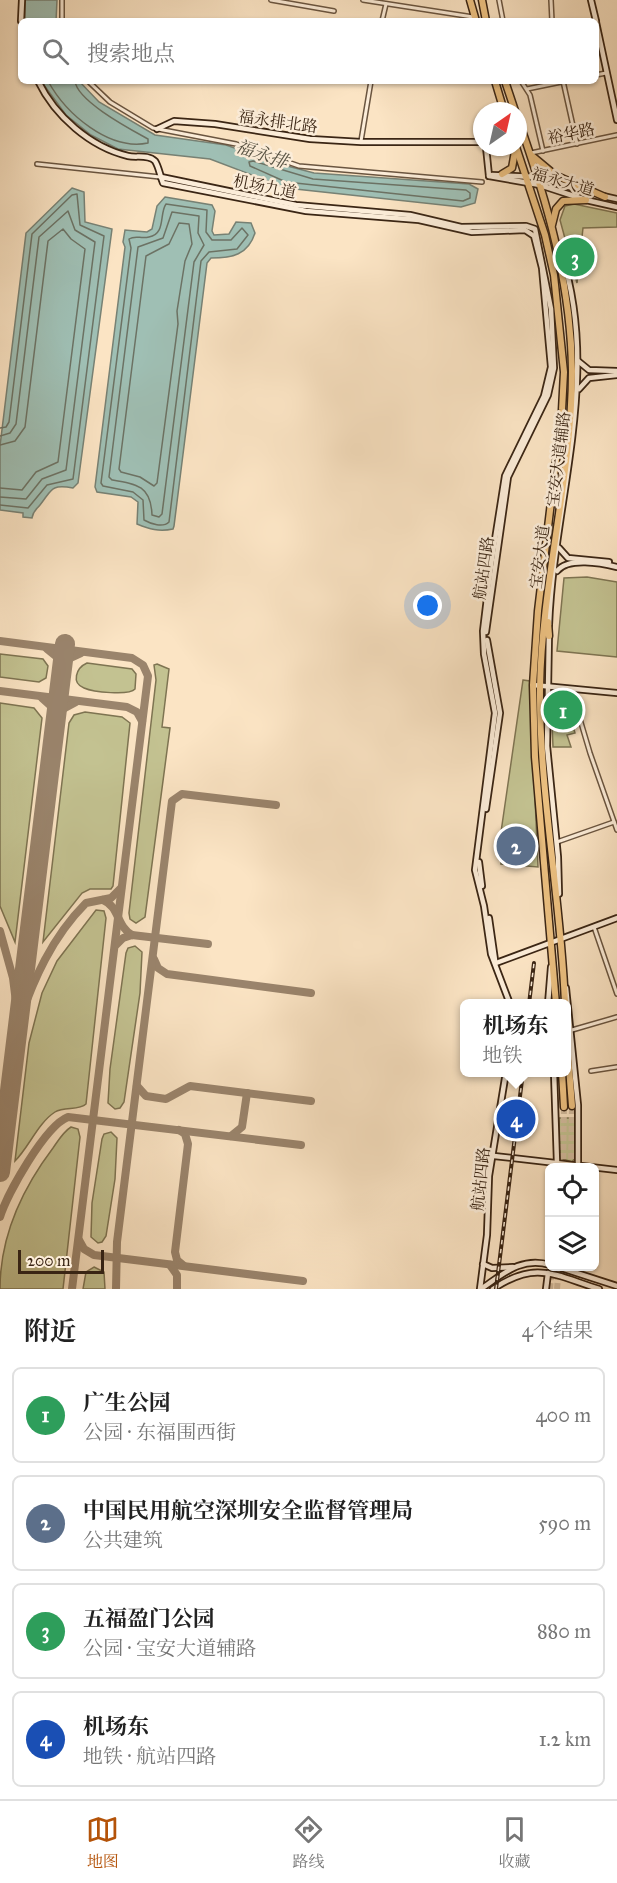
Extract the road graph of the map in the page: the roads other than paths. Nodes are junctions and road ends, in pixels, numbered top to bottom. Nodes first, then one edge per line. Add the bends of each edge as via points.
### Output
1 (22, 0) edge
2 (62, 0) edge
3 (271, 0) edge
4 (363, 0) edge
5 (470, 0) edge
6 (482, 0) edge
7 (499, 0) edge
8 (551, 0) edge
9 (591, 0) edge
10 (386, 4) junction
11 (334, 11) dead end
12 (21, 18) edge
13 (62, 18) edge
14 (383, 18) edge
15 (470, 18) edge
16 (476, 18) edge
17 (485, 18) edge
18 (502, 18) edge
19 (552, 18) edge
20 (595, 18) edge
21 (599, 36) edge
22 (607, 73) junction
23 (599, 74) edge
24 (40, 84) edge
25 (91, 84) edge
26 (371, 84) edge
27 (496, 84) edge
28 (506, 84) edge
29 (523, 84) edge
30 (551, 84) edge
31 (565, 84) edge
32 (526, 90) junction
33 (501, 102) edge
34 (512, 102) edge
35 (617, 120) edge
36 (157, 129) junction
37 (617, 135) edge
38 (361, 142) junction
39 (473, 142) edge
40 (577, 144) junction
41 (527, 148) edge
42 (543, 151) junction
43 (529, 154) junction
44 (487, 156) edge
45 (514, 156) edge
46 (518, 156) edge
47 (37, 164) dead end
48 (502, 174) junction
49 (489, 176) junction
50 (537, 177) junction
51 (526, 179) junction
52 (162, 180) junction
53 (482, 182) dead end
54 (540, 185) junction
55 (605, 197) junction
56 (617, 199) edge
57 (586, 200) junction
58 (617, 207) edge
59 (552, 226) junction
60 (490, 229) joint
61 (555, 236) junction
62 (578, 361) junction
63 (617, 373) edge
64 (578, 392) junction
65 (559, 545) junction
66 (575, 561) junction
67 (617, 566) edge
68 (555, 577) junction
69 (547, 604) junction
70 (549, 636) junction
71 (541, 685) junction
72 (572, 689) junction
73 (617, 692) edge
74 (614, 822) junction
75 (617, 830) edge
76 (557, 842) junction
77 (559, 903) junction
78 (617, 918) edge
79 (594, 927) junction
80 (561, 939) junction
81 (550, 943) junction
82 (552, 958) junction
83 (496, 963) junction
84 (564, 975) junction
85 (617, 994) edge
86 (508, 999) edge
87 (548, 999) edge
88 (556, 999) edge
89 (565, 999) edge
90 (567, 999) edge
91 (617, 1017) edge
92 (571, 1023) edge
93 (572, 1030) junction
94 (617, 1067) edge
95 (591, 1071) dead end
96 (505, 1077) edge
97 (554, 1077) edge
98 (563, 1077) edge
99 (568, 1077) edge
100 (494, 1156) junction
101 (557, 1163) joint
102 (578, 1163) edge
103 (599, 1168) edge
104 (617, 1170) edge
105 (545, 1263) edge
106 (483, 1264) junction
107 (513, 1267) junction
108 (570, 1271) edge
109 (548, 1273) junction
110 (617, 1286) edge
111 (481, 1289) edge
112 (493, 1289) edge
113 (546, 1289) edge
114 (599, 1289) edge

1 - 12 main road
2 - 13 street
3 - 11 street
4 - 10 street
5 - 16 main road
6 - 17 main road
7 - 18 street
8 - 19 street
9 - 20 main road
10 - 14 street
10 - 15 street
21 - 22 main road
22 - 23 street
22 - 35 main road
24 - 52 main road via 54,106 83,134 118,153 150,158 158,166
25 - 36 street via 110,102
26 - 38 street
27 - 33 main road
28 - 34 main road
29 - 32 street
30 - 32 street
31 - 40 street
32 - 42 street
36 - 38 main road, 福永排北路 via 174,122 215,124 310,139
36 - 53 street via 236,144 306,168
37 - 40 street, 裕华路
38 - 39 main road, 福永排北路
40 - 42 street, 裕华路
41 - 43 main road, 宝安大道
42 - 43 street, 裕华路
43 - 50 main road, 宝安大道
43 - 55 main road via 555,174
44 - 49 main road
45 - 48 main road via 513,166
46 - 51 main road, 宝安大道
47 - 52 street, 机场九道
48 - 49 main road, 福永大道
48 - 51 main road, 福永大道
49 - 51 main road, 福永大道
50 - 51 main road, 福永大道
50 - 54 main road, 宝安大道
50 - 55 main road, 福永大道
51 - 54 main road, 福永大道
51 - 71 main road, 宝安大道 via 554,275 564,372 538,611
52 - 60 main road, 机场九道 via 296,205 410,215 461,227
54 - 57 main road, 福永大道
54 - 59 main road, 宝安大道
55 - 56 main road, 福永大道
57 - 58 main road, 福永大道
57 - 59 main road via 563,201 556,209
59 - 61 main road, 宝安大道
60 - 83 main road, 航站四路 via 530,226 537,235 551,309 554,368 548,395 508,477 486,632 500,713 478,870
61 - 62 main road, 宝安大道辅路 via 571,284
61 - 69 main road, 宝安大道 via 567,300 572,372
62 - 63 main road via 594,371
62 - 64 main road, 宝安大道辅路
63 - 64 main road via 589,378
64 - 65 main road, 宝安大道辅路
65 - 66 main road via 564,556
65 - 68 main road, 宝安大道辅路
66 - 67 main road
66 - 68 main road via 562,565
68 - 70 main road, 宝安大道辅路
69 - 70 main road
69 - 71 main road, 宝安大道
70 - 71 main road, 宝安大道辅路
71 - 72 main road
71 - 73 main road
71 - 76 main road, 宝安大道辅路
71 - 77 main road, 宝安大道 via 541,746
71 - 81 main road, 宝安大道 via 535,757
72 - 73 main road
72 - 74 street
74 - 75 street
74 - 76 street
76 - 77 main road, 宝安大道辅路
77 - 80 main road, 宝安大道
78 - 79 main road
79 - 80 main road
79 - 85 street
80 - 81 main road
80 - 84 main road, 宝安大道
81 - 82 main road, 宝安大道
81 - 83 main road
82 - 87 main road
82 - 88 main road, 宝安大道
83 - 86 main road, 航站四路
84 - 89 main road, 宝安大道
84 - 90 main road
91 - 93 street
92 - 93 main road
93 - 102 main road
94 - 95 street
96 - 100 main road, 航站四路
97 - 101 main road
98 - 99 main road via 568,1106
100 - 101 main road
100 - 106 main road, 航站四路
103 - 104 main road
105 - 107 main road
106 - 107 main road via 492,1268
106 - 111 main road, 航站四路
107 - 111 main road
108 - 110 main road
109 - 112 main road via 527,1271
109 - 113 main road
109 - 114 main road

